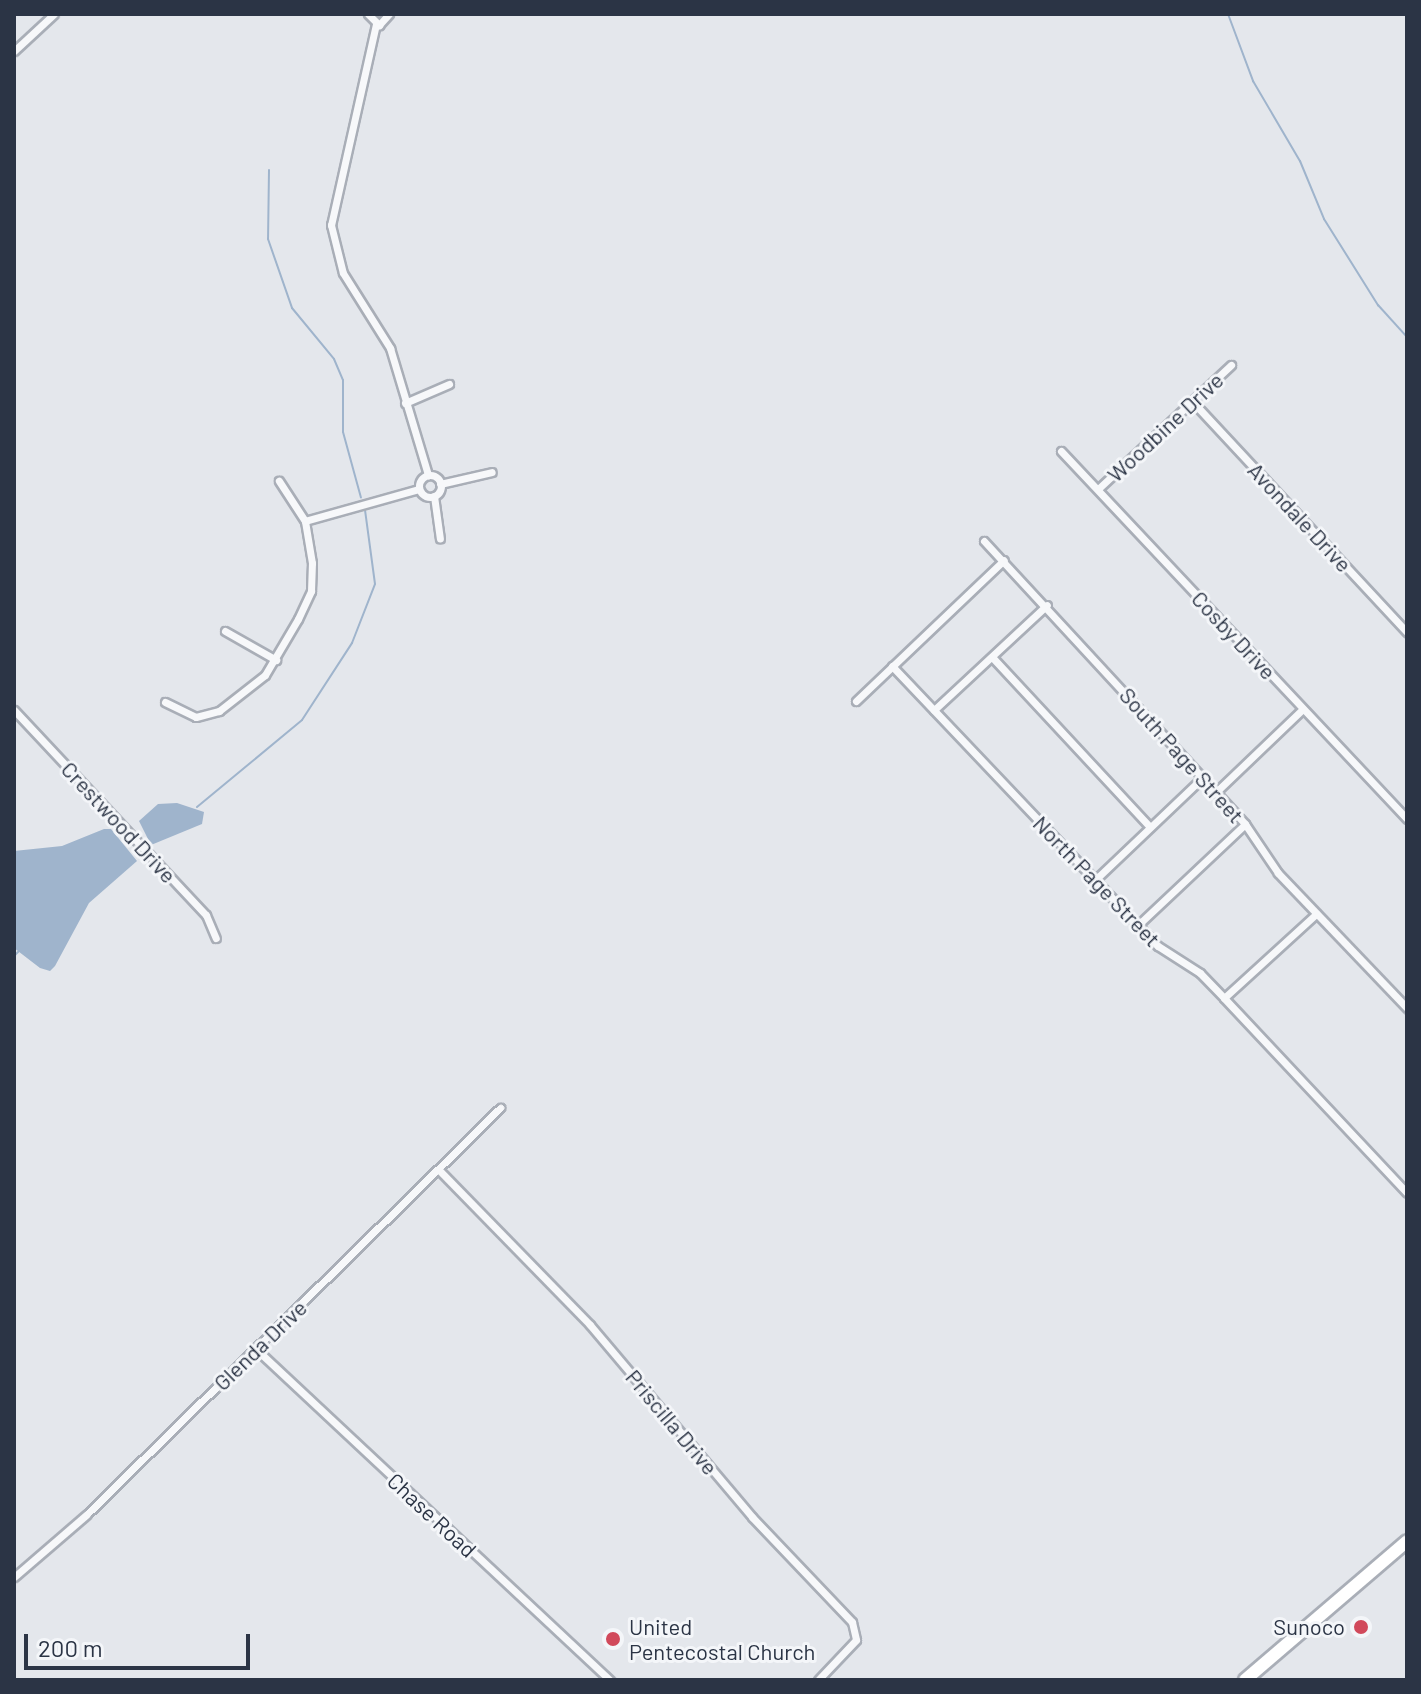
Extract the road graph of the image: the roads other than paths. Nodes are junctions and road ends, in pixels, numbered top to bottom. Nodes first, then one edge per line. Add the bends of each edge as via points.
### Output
1 (54, 14) edge
2 (368, 14) edge
3 (389, 14) edge
4 (376, 24) junction
5 (14, 51) edge
6 (1231, 365) dead end
7 (449, 384) dead end
8 (1192, 401) junction
9 (405, 403) junction
10 (1061, 451) dead end
11 (492, 472) dead end
12 (428, 475) junction
13 (279, 481) dead end
14 (440, 484) junction
15 (419, 489) junction
16 (1098, 489) junction
17 (434, 496) junction
18 (305, 521) junction
19 (440, 539) dead end
20 (984, 541) dead end
21 (1004, 560) junction
22 (1047, 605) junction
23 (225, 631) dead end
24 (1407, 632) edge
25 (992, 657) junction
26 (276, 660) junction
27 (892, 666) junction
28 (856, 701) dead end
29 (165, 702) dead end
30 (1303, 709) junction
31 (14, 710) edge
32 (934, 710) junction
33 (1203, 777) junction
34 (1216, 792) junction
35 (1407, 819) edge
36 (1245, 824) junction
37 (1150, 827) junction
38 (1095, 880) junction
39 (1316, 914) junction
40 (1138, 925) junction
41 (216, 938) dead end
42 (1224, 998) junction
43 (1407, 1008) edge
44 (500, 1108) dead end
45 (439, 1170) junction
46 (1407, 1193) edge
47 (256, 1349) junction
48 (1407, 1541) edge
49 (14, 1577) edge
50 (610, 1680) edge
51 (818, 1680) edge
52 (1245, 1680) edge

1 - 5 street
2 - 4 street
3 - 4 street
4 - 9 street via 331,225 343,273 390,348
6 - 8 street, Woodbine Drive
7 - 9 street
8 - 16 street, Woodbine Drive
8 - 24 street, Avondale Drive
9 - 12 street
10 - 16 street, Cosby Drive
11 - 14 street
12 - 14 street
12 - 15 street
13 - 18 street
14 - 17 street
15 - 17 street
15 - 18 street
16 - 30 street, Cosby Drive
17 - 19 street
18 - 26 street via 311,591
20 - 21 street, South Page Street
21 - 22 street, South Page Street
21 - 27 street
22 - 25 street
22 - 33 street, South Page Street
23 - 26 street
25 - 32 street
25 - 37 street
26 - 29 street via 219,711 196,717
27 - 28 street
27 - 32 street, North Page Street
30 - 34 street
30 - 35 street, Cosby Drive
31 - 41 street, Crestwood Drive via 206,915
32 - 38 street, North Page Street
33 - 34 street, South Page Street
33 - 37 street
34 - 36 street, South Page Street
36 - 39 street, South Page Street via 1278,873
36 - 40 street
37 - 38 street
38 - 40 street, North Page Street
39 - 42 street
39 - 43 street, South Page Street
40 - 42 street, North Page Street
42 - 46 street, North Page Street
44 - 45 street, Glenda Drive
45 - 47 street, Glenda Drive
45 - 51 street, Priscilla Drive via 590,1325 752,1517 852,1622 856,1640
47 - 49 street, Glenda Drive via 86,1515
47 - 50 street, Chase Road
48 - 52 highway

